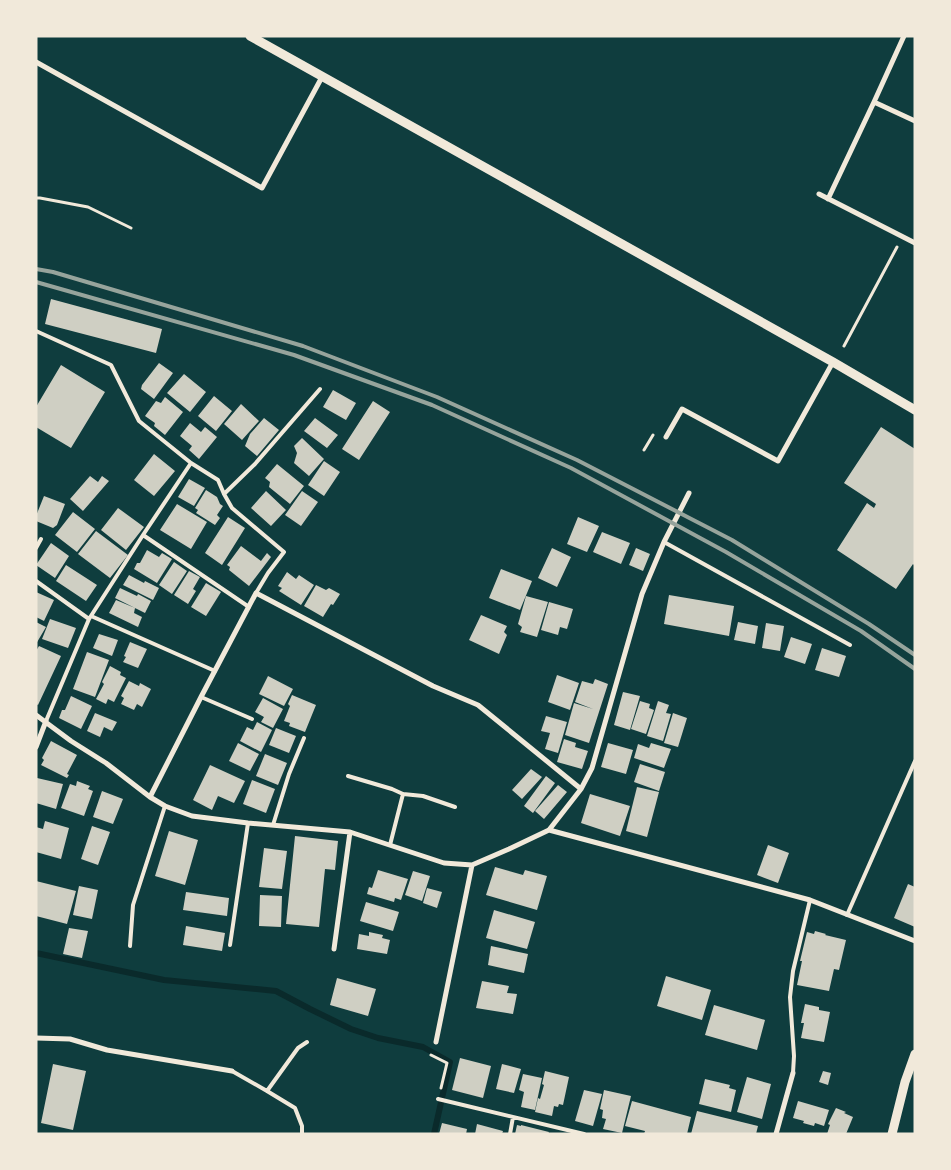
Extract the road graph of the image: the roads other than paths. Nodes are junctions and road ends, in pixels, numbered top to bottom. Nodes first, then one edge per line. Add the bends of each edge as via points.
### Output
1 (250, 36) edge
2 (904, 36) edge
3 (36, 62) edge
4 (322, 77) junction
5 (874, 102) junction
6 (915, 120) edge
7 (819, 194) dead end
8 (828, 199) junction
9 (915, 243) edge
10 (36, 331) edge
11 (833, 362) junction
12 (320, 389) dead end
13 (915, 410) edge
14 (666, 437) dead end
15 (191, 463) junction
16 (688, 493) dead end
17 (224, 494) junction
18 (143, 535) junction
19 (41, 539) dead end
20 (664, 542) junction
21 (36, 548) edge
22 (36, 581) edge
23 (256, 593) junction
24 (249, 607) junction
25 (90, 618) junction
26 (850, 645) dead end
27 (216, 671) junction
28 (200, 697) junction
29 (36, 715) edge
30 (252, 719) dead end
31 (46, 721) junction
32 (304, 738) dead end
33 (36, 747) edge
34 (915, 761) edge
35 (348, 776) dead end
36 (581, 789) junction
37 (403, 794) junction
38 (150, 798) junction
39 (165, 806) junction
40 (455, 806) dead end
41 (248, 823) junction
42 (273, 825) junction
43 (549, 830) junction
44 (350, 832) junction
45 (390, 845) junction
46 (472, 865) junction
47 (810, 900) junction
48 (847, 915) junction
49 (915, 941) edge
50 (230, 945) dead end
51 (130, 946) dead end
52 (334, 949) dead end
53 (36, 1038) edge
54 (307, 1042) dead end
55 (436, 1042) road end
56 (915, 1054) edge
57 (232, 1072) joint
58 (793, 1073) joint
59 (267, 1091) junction
60 (438, 1099) road end
61 (513, 1117) junction
62 (302, 1134) edge
63 (510, 1134) edge
64 (584, 1134) edge
65 (776, 1134) edge
66 (892, 1134) edge

1 - 4 street
2 - 5 street
3 - 4 street via 262,188
4 - 11 street
5 - 6 street
5 - 8 street
7 - 8 street
8 - 9 street
10 - 15 lane via 111,364 139,421
11 - 13 street
11 - 14 street via 778,461 682,408
12 - 17 lane via 255,464
15 - 17 lane via 218,480
15 - 18 lane
16 - 20 street
17 - 23 lane via 232,508 284,552
18 - 24 lane
18 - 25 lane
19 - 21 lane
20 - 26 lane
20 - 36 street via 642,594 592,768
22 - 25 lane
23 - 24 street
23 - 36 street via 432,686 478,705
24 - 27 street
25 - 27 lane
25 - 31 lane
27 - 28 street
28 - 30 lane
28 - 38 street
29 - 31 street
31 - 33 street
31 - 38 street
32 - 42 lane
34 - 48 lane
35 - 37 lane
36 - 43 street
37 - 40 lane via 423,796
37 - 45 lane
38 - 39 street
39 - 41 street via 192,816
39 - 51 lane via 133,905
41 - 42 street
41 - 50 lane
42 - 44 street
43 - 46 street
43 - 47 street
44 - 45 street
44 - 52 street
45 - 46 street via 444,863
46 - 55 street
47 - 48 street
47 - 58 lane via 790,997
48 - 49 street
53 - 57 street via 70,1039 107,1050
54 - 59 lane via 298,1048
56 - 66 street
57 - 59 lane
58 - 65 street
59 - 62 lane via 295,1108
60 - 61 lane
61 - 63 lane
61 - 64 lane

